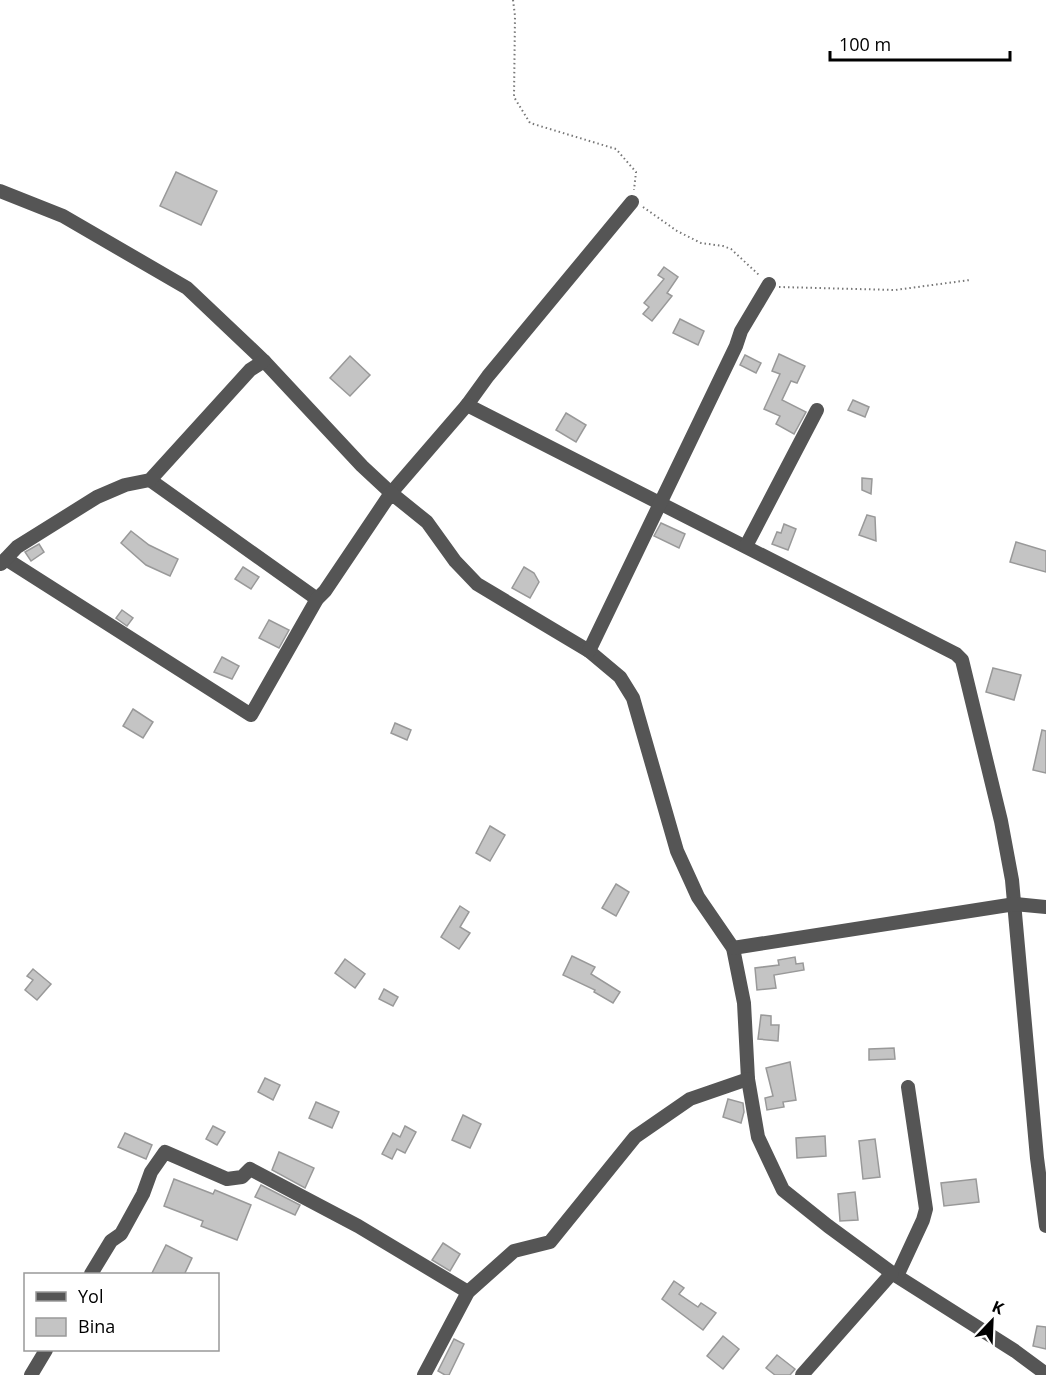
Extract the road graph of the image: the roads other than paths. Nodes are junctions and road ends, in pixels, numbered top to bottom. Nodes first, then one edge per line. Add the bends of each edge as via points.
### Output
1 (0, 191) edge
2 (632, 202) road end
3 (769, 284) road end
4 (264, 361) junction
5 (466, 405) junction
6 (817, 410) dead end
7 (150, 480) junction
8 (392, 493) junction
9 (661, 502) junction
10 (746, 546) junction
11 (3, 562) edge
12 (317, 599) junction
13 (589, 651) junction
14 (1015, 904) junction
15 (1046, 907) edge
16 (733, 948) junction
17 (748, 1079) junction
18 (908, 1087) dead end
19 (1046, 1226) edge
20 (92, 1273) edge
21 (894, 1274) junction
22 (468, 1292) junction
23 (45, 1351) edge
24 (1046, 1374) edge
25 (31, 1375) edge
26 (424, 1375) edge
27 (802, 1375) edge

1 - 4 street via 63,216 187,288
2 - 5 street
3 - 9 street via 741,331
4 - 7 street via 250,370
4 - 8 street
5 - 8 street
5 - 9 street
6 - 10 street
7 - 11 street via 97,497 16,547
7 - 12 street
8 - 12 street
8 - 13 street via 427,522 477,584
9 - 10 street
9 - 13 street
10 - 14 street via 962,660 1001,821
11 - 12 street via 252,715
13 - 16 street via 620,677 633,698 677,852 698,897
14 - 15 street
14 - 16 street
14 - 19 street
16 - 17 street via 744,1003
17 - 21 street via 758,1137 783,1190
17 - 22 street via 690,1099 635,1137 550,1242 514,1251
18 - 21 street via 926,1209
20 - 22 street via 111,1241 122,1234 151,1172 165,1152 227,1179 242,1176 250,1169 358,1226
21 - 24 street
21 - 27 street
22 - 26 street
23 - 25 street

